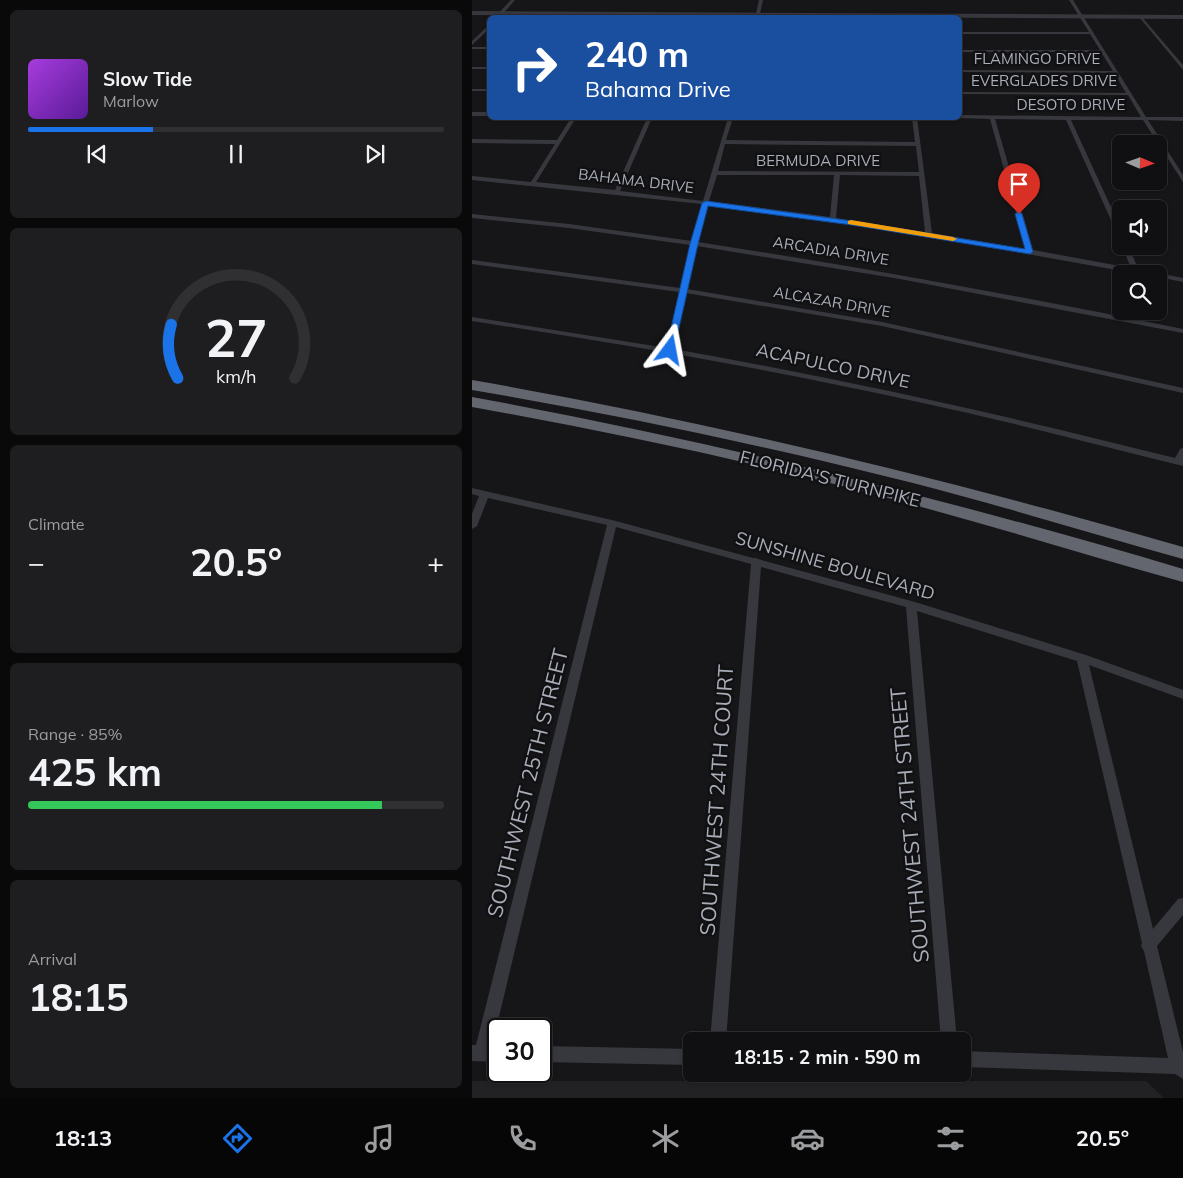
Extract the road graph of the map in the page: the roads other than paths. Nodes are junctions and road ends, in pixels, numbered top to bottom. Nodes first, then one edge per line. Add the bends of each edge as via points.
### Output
1 (513, 0) edge
2 (761, 0) edge
3 (1071, 0) edge
4 (472, 12) edge
5 (500, 14) edge
6 (757, 15) edge
7 (1080, 15) junction
8 (1182, 16) edge
9 (1141, 17) junction
10 (487, 30) edge
11 (962, 32) edge
12 (1091, 33) junction
13 (472, 44) edge
14 (472, 48) edge
15 (487, 48) edge
16 (962, 51) edge
17 (1102, 51) junction
18 (472, 68) edge
19 (487, 68) edge
20 (1182, 69) edge
21 (962, 71) edge
22 (1115, 72) junction
23 (472, 90) edge
24 (487, 90) edge
25 (962, 93) edge
26 (1129, 94) junction
27 (472, 114) edge
28 (487, 114) edge
29 (962, 117) edge
30 (992, 117) junction
31 (1068, 118) junction
32 (1144, 118) junction
33 (1182, 119) edge
34 (572, 120) edge
35 (649, 120) edge
36 (729, 120) edge
37 (915, 120) edge
38 (472, 141) edge
39 (558, 142) junction
40 (722, 142) junction
41 (918, 144) junction
42 (715, 173) junction
43 (837, 174) junction
44 (921, 174) junction
45 (472, 178) edge
46 (1182, 180) edge
47 (533, 183) junction
48 (617, 192) junction
49 (706, 203) junction
50 (472, 216) edge
51 (1112, 217) edge
52 (833, 220) junction
53 (929, 235) junction
54 (694, 244) junction
55 (1030, 252) junction
56 (472, 262) edge
57 (1112, 266) edge
58 (1167, 277) edge
59 (1182, 280) edge
60 (684, 290) junction
61 (472, 319) edge
62 (1182, 331) edge
63 (670, 350) junction
64 (472, 385) edge
65 (1182, 390) edge
66 (472, 402) edge
67 (1182, 451) edge
68 (1180, 463) edge
69 (472, 491) edge
70 (486, 493) junction
71 (612, 523) junction
72 (472, 526) edge
73 (1182, 553) edge
74 (756, 561) junction
75 (1182, 576) edge
76 (911, 605) junction
77 (1082, 658) junction
78 (1182, 695) edge
79 (1182, 904) edge
80 (1148, 946) junction
81 (719, 1032) edge
82 (948, 1032) edge
83 (477, 1053) edge
84 (552, 1054) edge
85 (683, 1057) edge
86 (971, 1059) edge
87 (1180, 1068) edge

1 - 5 street
2 - 6 street
3 - 7 street
4 - 5 street
5 - 6 street
6 - 7 street
7 - 8 street
7 - 9 street
7 - 12 street
8 - 9 street
9 - 20 street
10 - 13 street
11 - 12 street
12 - 17 street
14 - 15 street
16 - 17 street
17 - 22 street
18 - 19 street
21 - 22 street, FLAMINGO DRIVE
22 - 26 street
23 - 24 street
25 - 26 street, EVERGLADES DRIVE
26 - 32 street
27 - 28 street
29 - 30 street, DESOTO DRIVE
30 - 31 street, DESOTO DRIVE
30 - 55 street
31 - 32 street, DESOTO DRIVE
31 - 51 street
32 - 33 street, DESOTO DRIVE
32 - 46 street
34 - 39 street
35 - 48 street
36 - 40 street
37 - 41 street
38 - 39 street
39 - 47 street
40 - 41 street
40 - 42 street
41 - 44 street
42 - 43 street, BERMUDA DRIVE
42 - 49 street
43 - 44 street, BERMUDA DRIVE
43 - 52 street
44 - 53 street
45 - 47 street, BAHAMA DRIVE
47 - 48 street, BAHAMA DRIVE
48 - 49 street, BAHAMA DRIVE
49 - 52 street, BAHAMA DRIVE
49 - 54 street
50 - 54 street, ARCADIA DRIVE via 606,230
52 - 53 street, BAHAMA DRIVE
53 - 55 street, BAHAMA DRIVE
54 - 60 street
54 - 62 street, ARCADIA DRIVE via 896,275
55 - 57 street, BAHAMA DRIVE
56 - 60 street, ALCAZAR DRIVE
58 - 59 street
60 - 63 street
60 - 65 street, ALCAZAR DRIVE via 840,317
61 - 63 street, ACAPULCO DRIVE
63 - 68 street, ACAPULCO DRIVE via 805,375
64 - 73 highway, FLORIDA'S TURNPIKE via 652,419 811,454 988,498
66 - 75 highway, FLORIDA'S TURNPIKE via 788,468 1022,528
67 - 68 street
69 - 70 street, SUNSHINE BOULEVARD
70 - 71 street, SUNSHINE BOULEVARD
70 - 72 street
71 - 74 street, SUNSHINE BOULEVARD
71 - 83 street, SOUTHWEST 25TH STREET
74 - 76 street, SUNSHINE BOULEVARD
74 - 81 street, SOUTHWEST 24TH COURT
76 - 77 street, SUNSHINE BOULEVARD
76 - 82 street, SOUTHWEST 24TH STREET
77 - 78 street, SUNSHINE BOULEVARD
77 - 80 street
79 - 80 street
80 - 87 street
84 - 85 street
86 - 87 street

